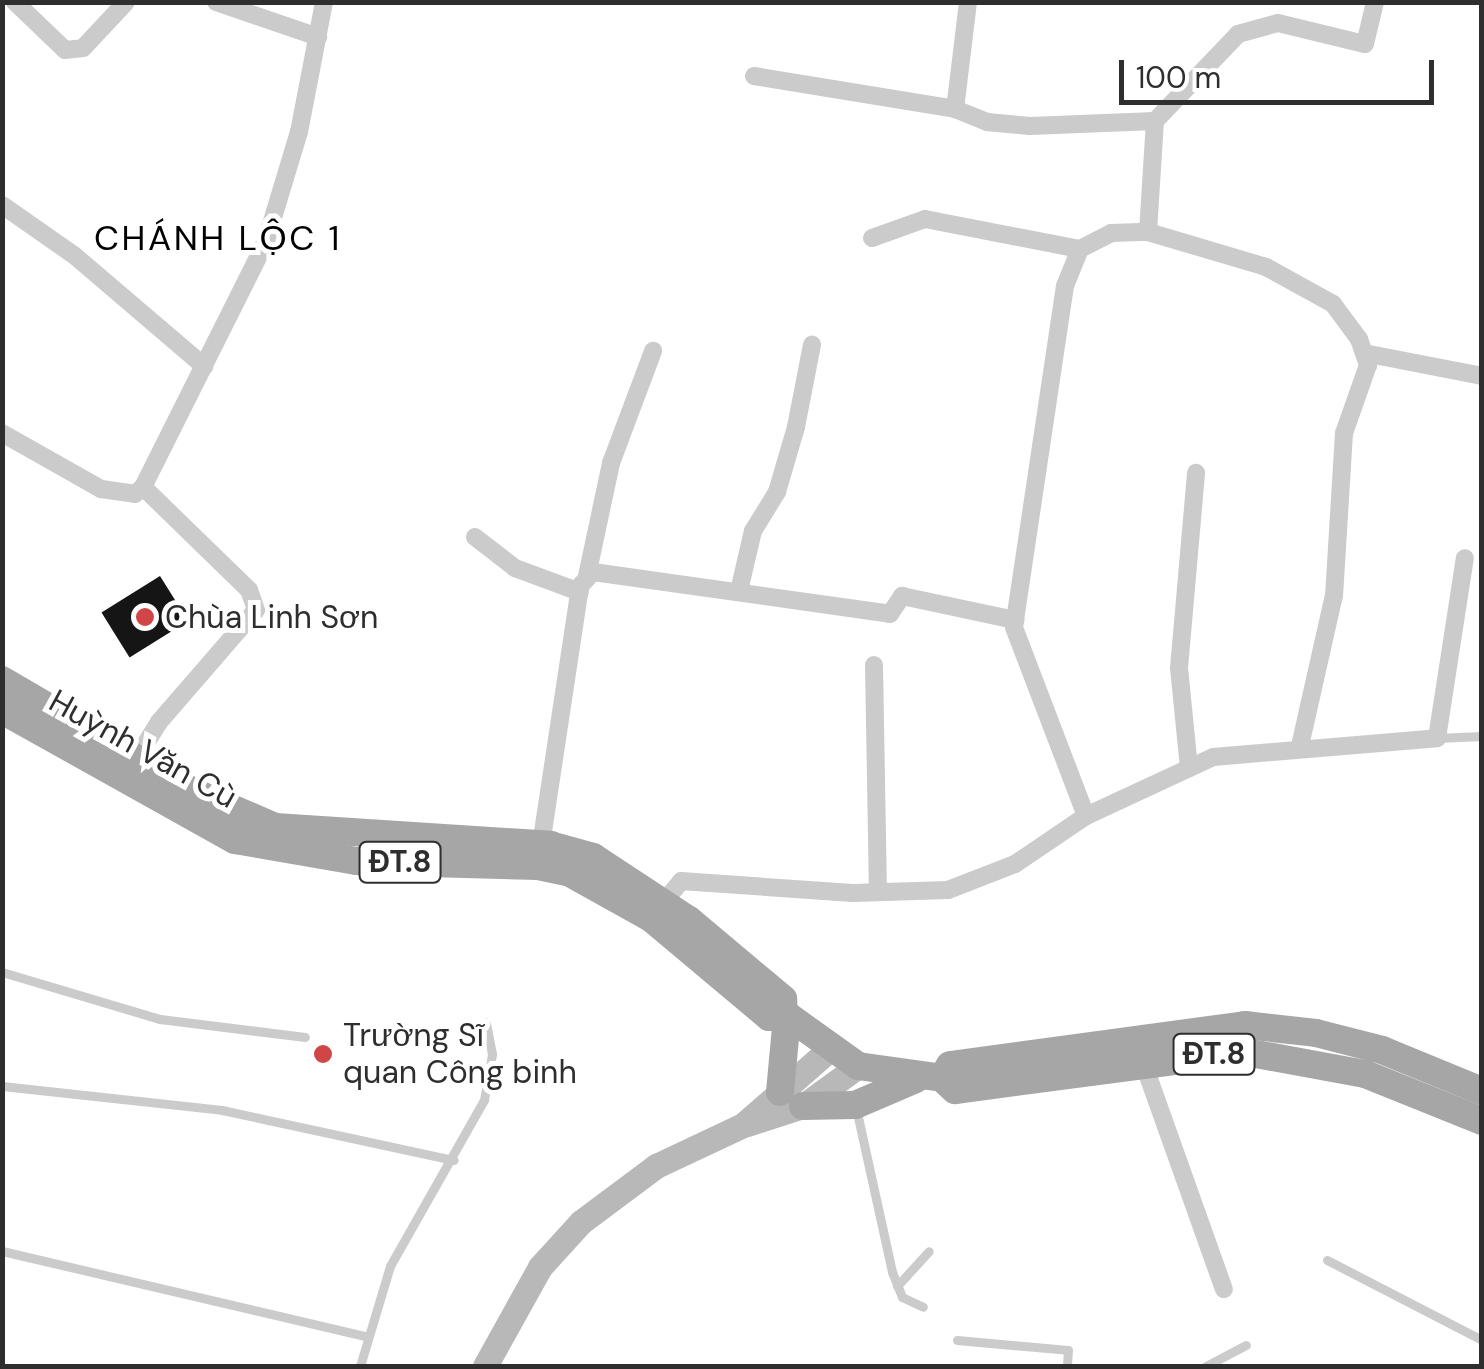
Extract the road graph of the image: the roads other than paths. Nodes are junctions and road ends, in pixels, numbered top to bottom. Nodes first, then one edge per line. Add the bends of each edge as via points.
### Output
1 (15, 2) edge
2 (126, 2) edge
3 (216, 2) edge
4 (324, 2) edge
5 (968, 2) edge
6 (1375, 2) edge
7 (318, 38) junction
8 (754, 76) dead end
9 (954, 108) junction
10 (1155, 121) junction
11 (2, 205) edge
12 (1148, 232) junction
13 (872, 238) dead end
14 (1080, 249) junction
15 (812, 345) dead end
16 (652, 351) dead end
17 (1364, 353) junction
18 (204, 366) junction
19 (1482, 376) edge
20 (2, 433) edge
21 (1196, 473) dead end
22 (144, 487) junction
23 (476, 537) dead end
24 (1465, 558) dead end
25 (583, 584) junction
26 (739, 591) junction
27 (1015, 620) junction
28 (874, 665) dead end
29 (2, 680) edge
30 (2, 710) edge
31 (1482, 736) edge
32 (1436, 738) junction
33 (1300, 746) junction
34 (136, 759) junction
35 (1189, 768) junction
36 (1086, 816) junction
37 (541, 845) junction
38 (878, 892) junction
39 (658, 910) junction
40 (2, 972) edge
41 (786, 1014) junction
42 (486, 1023) dead end
43 (305, 1037) dead end
44 (1194, 1042) junction
45 (832, 1048) junction
46 (1142, 1062) junction
47 (858, 1066) junction
48 (932, 1078) junction
49 (2, 1086) edge
50 (1482, 1091) edge
51 (791, 1099) junction
52 (855, 1105) junction
53 (1482, 1121) edge
54 (454, 1160) junction
55 (930, 1251) dead end
56 (2, 1252) edge
57 (1327, 1260) dead end
58 (897, 1286) junction
59 (1224, 1289) dead end
60 (923, 1307) dead end
61 (365, 1336) junction
62 (957, 1340) dead end
63 (1482, 1340) edge
64 (1246, 1344) dead end
65 (360, 1366) edge
66 (485, 1366) edge
67 (1066, 1366) edge
68 (1206, 1366) edge

1 - 2 street via 65,50 83,48
3 - 7 street
4 - 7 street
5 - 9 street
6 - 10 street via 1365,44 1278,23 1238,34
7 - 18 street via 266,241
8 - 9 street
9 - 10 street via 987,122 1030,126
10 - 12 street
11 - 18 street via 75,256
12 - 14 street via 1112,233
12 - 17 street via 1266,266 1333,304
13 - 14 street via 925,219
14 - 27 street via 1065,286 1043,400
15 - 26 street via 777,492 754,531
16 - 25 street via 610,463
17 - 19 street
17 - 33 street via 1368,365 1344,433 1334,595
18 - 22 street
20 - 22 street via 101,489 135,494
21 - 35 street via 1179,668
22 - 34 street via 249,590 256,610 159,722
23 - 25 street via 515,568
24 - 32 street
25 - 26 street
25 - 37 street
26 - 27 street via 786,604 890,614 902,596
27 - 36 street
28 - 38 street
29 - 34 main road
30 - 39 main road, Huỳnh Văn Cù / ĐT.8 via 235,840 356,861 557,869
31 - 32 lane
32 - 33 street
33 - 35 street via 1213,757
34 - 37 main road via 275,828
35 - 36 street
36 - 38 street via 1016,864 948,890
37 - 39 main road via 592,857
38 - 39 street via 681,881
39 - 41 main road via 783,999
40 - 43 lane via 160,1019
41 - 45 main road, ĐT.8
41 - 51 main road
42 - 54 lane via 489,1085
44 - 46 main road, ĐT.8
44 - 48 main road via 950,1065
44 - 50 main road via 1245,1025 1316,1033 1382,1050
44 - 53 main road, ĐT.8 via 1365,1074
45 - 47 main road, ĐT.8
45 - 51 street
46 - 48 main road, ĐT.8 via 955,1090
46 - 59 street
47 - 48 main road, ĐT.8
47 - 51 street
48 - 52 main road
49 - 54 lane via 222,1110
51 - 52 main road
51 - 66 street via 656,1166 581,1222 540,1267
52 - 58 lane
54 - 61 lane via 390,1266
55 - 58 lane
56 - 61 lane
57 - 63 lane
58 - 60 lane via 902,1297
61 - 65 lane
62 - 67 lane via 1068,1350
64 - 68 lane

